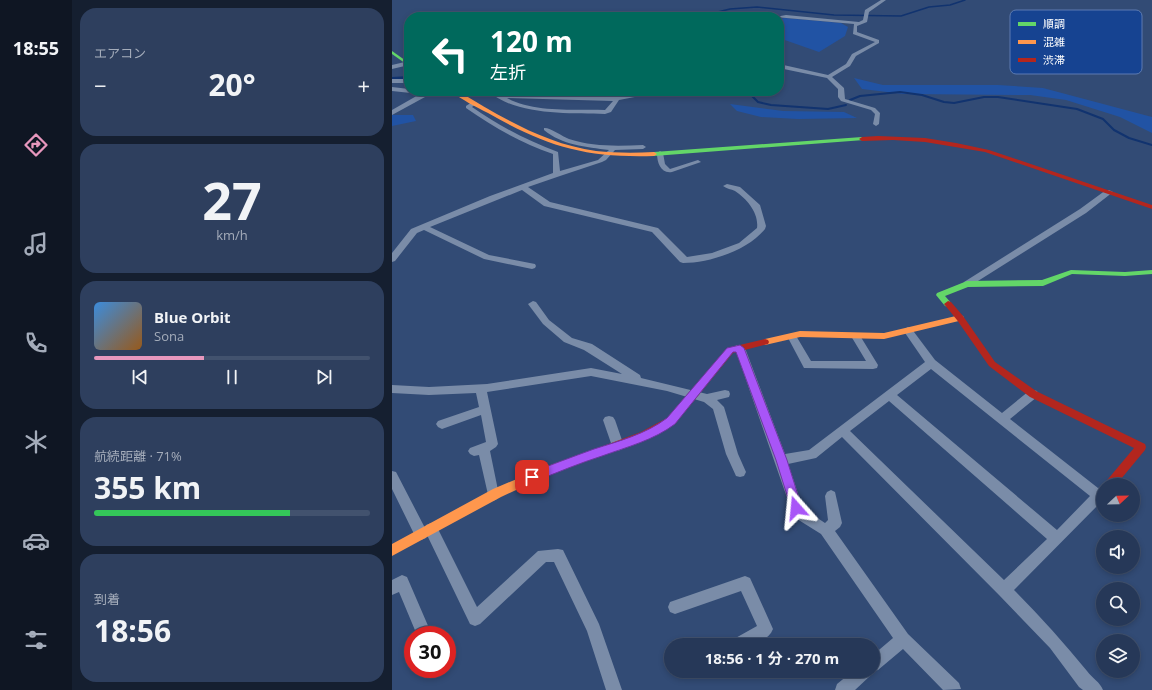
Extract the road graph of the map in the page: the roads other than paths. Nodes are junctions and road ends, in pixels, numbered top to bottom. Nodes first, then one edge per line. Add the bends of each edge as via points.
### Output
1 (884, 0) edge
2 (784, 16) edge
3 (859, 23) junction
4 (392, 52) edge
5 (404, 61) edge
6 (404, 65) edge
7 (392, 67) edge
8 (784, 67) edge
9 (830, 77) junction
10 (392, 81) edge
11 (404, 81) edge
12 (392, 89) edge
13 (399, 90) junction
14 (404, 91) edge
15 (392, 94) edge
16 (421, 96) edge
17 (462, 96) edge
18 (500, 96) joint
19 (634, 96) edge
20 (617, 99) junction
21 (474, 103) junction
22 (392, 106) edge
23 (402, 107) junction
24 (392, 113) edge
25 (876, 124) dead end
26 (546, 129) dead end
27 (643, 147) dead end
28 (610, 151) junction
29 (660, 153) junction
30 (698, 162) dead end
31 (557, 174) junction
32 (727, 186) dead end
33 (523, 187) junction
34 (1109, 192) junction
35 (1152, 207) edge
36 (424, 227) junction
37 (392, 259) edge
38 (532, 266) dead end
39 (1152, 272) edge
40 (967, 284) junction
41 (533, 304) dead end
42 (960, 318) junction
43 (908, 330) junction
44 (792, 336) junction
45 (856, 336) junction
46 (740, 348) junction
47 (931, 363) junction
48 (641, 382) junction
49 (481, 389) junction
50 (392, 390) edge
51 (725, 394) dead end
52 (1033, 394) junction
53 (692, 395) junction
54 (890, 395) junction
55 (707, 398) junction
56 (485, 409) junction
57 (1003, 419) junction
58 (609, 420) dead end
59 (442, 424) dead end
60 (843, 431) junction
61 (618, 446) junction
62 (781, 460) junction
63 (740, 472) dead end
64 (392, 476) edge
65 (1115, 478) edge
66 (1096, 490) edge
67 (493, 495) junction
68 (830, 496) dead end
69 (1096, 499) edge
70 (826, 530) junction
71 (426, 531) junction
72 (1057, 539) junction
73 (392, 550) edge
74 (392, 588) edge
75 (1004, 590) junction
76 (675, 607) dead end
77 (421, 626) edge
78 (750, 638) edge
79 (903, 639) junction
80 (880, 659) edge
81 (857, 678) edge
82 (953, 689) edge
83 (614, 690) edge
84 (843, 690) edge
85 (1095, 690) edge

1 - 3 street via 870,8 865,21
2 - 3 street
3 - 9 street via 855,25 855,33 873,38 877,43 854,55 848,65
4 - 5 street
6 - 7 street
8 - 9 street
9 - 25 street via 841,88 843,100 878,114
10 - 11 street
12 - 13 street
13 - 14 street
13 - 15 street
16 - 23 street
17 - 21 street
18 - 20 street
18 - 20 street via 512,103 545,110 604,112 609,111
19 - 20 street
21 - 28 street via 545,141 570,149
21 - 31 street via 468,107 480,116 535,146 556,153
22 - 23 street
23 - 24 street
26 - 28 street via 552,135
27 - 28 street
28 - 29 street
28 - 31 street via 600,161
29 - 30 street via 660,162 670,171
29 - 34 street via 872,138 909,138 987,151
31 - 33 street
32 - 33 street via 737,189 757,207 761,229 742,245 714,255 687,260 683,260 655,230 547,204
33 - 36 street
34 - 35 street
34 - 40 street via 1071,220
36 - 37 street via 414,231
36 - 38 street via 487,257
39 - 40 street via 1072,272 1043,283
40 - 42 street via 940,295
41 - 48 street via 546,322 568,340 588,347
42 - 43 street
42 - 52 street via 992,364
43 - 45 street via 884,336
43 - 47 street
44 - 45 street
44 - 45 street via 808,365 873,365
44 - 46 street
46 - 53 street via 730,350
46 - 62 street
47 - 54 street
47 - 57 street
48 - 49 street via 591,372
48 - 53 street
49 - 50 street
49 - 56 street
51 - 55 street
52 - 57 street
52 - 65 street via 1141,447
53 - 55 street
53 - 61 street via 662,428
54 - 60 street
54 - 72 street
55 - 63 street via 718,407
56 - 59 street
56 - 67 street via 492,444 479,450
57 - 66 street
58 - 61 street
60 - 62 street via 812,454
60 - 75 street
61 - 67 street via 570,462
62 - 70 street via 796,508 802,516
64 - 71 street
67 - 71 street
68 - 70 street via 836,523
69 - 72 street
70 - 79 street
71 - 73 street
71 - 83 street via 475,619 543,556 558,554 594,629
72 - 75 street
74 - 77 street via 402,582
75 - 85 street via 1055,643
76 - 78 street via 745,583 766,629
79 - 80 street
79 - 82 street
81 - 84 street

